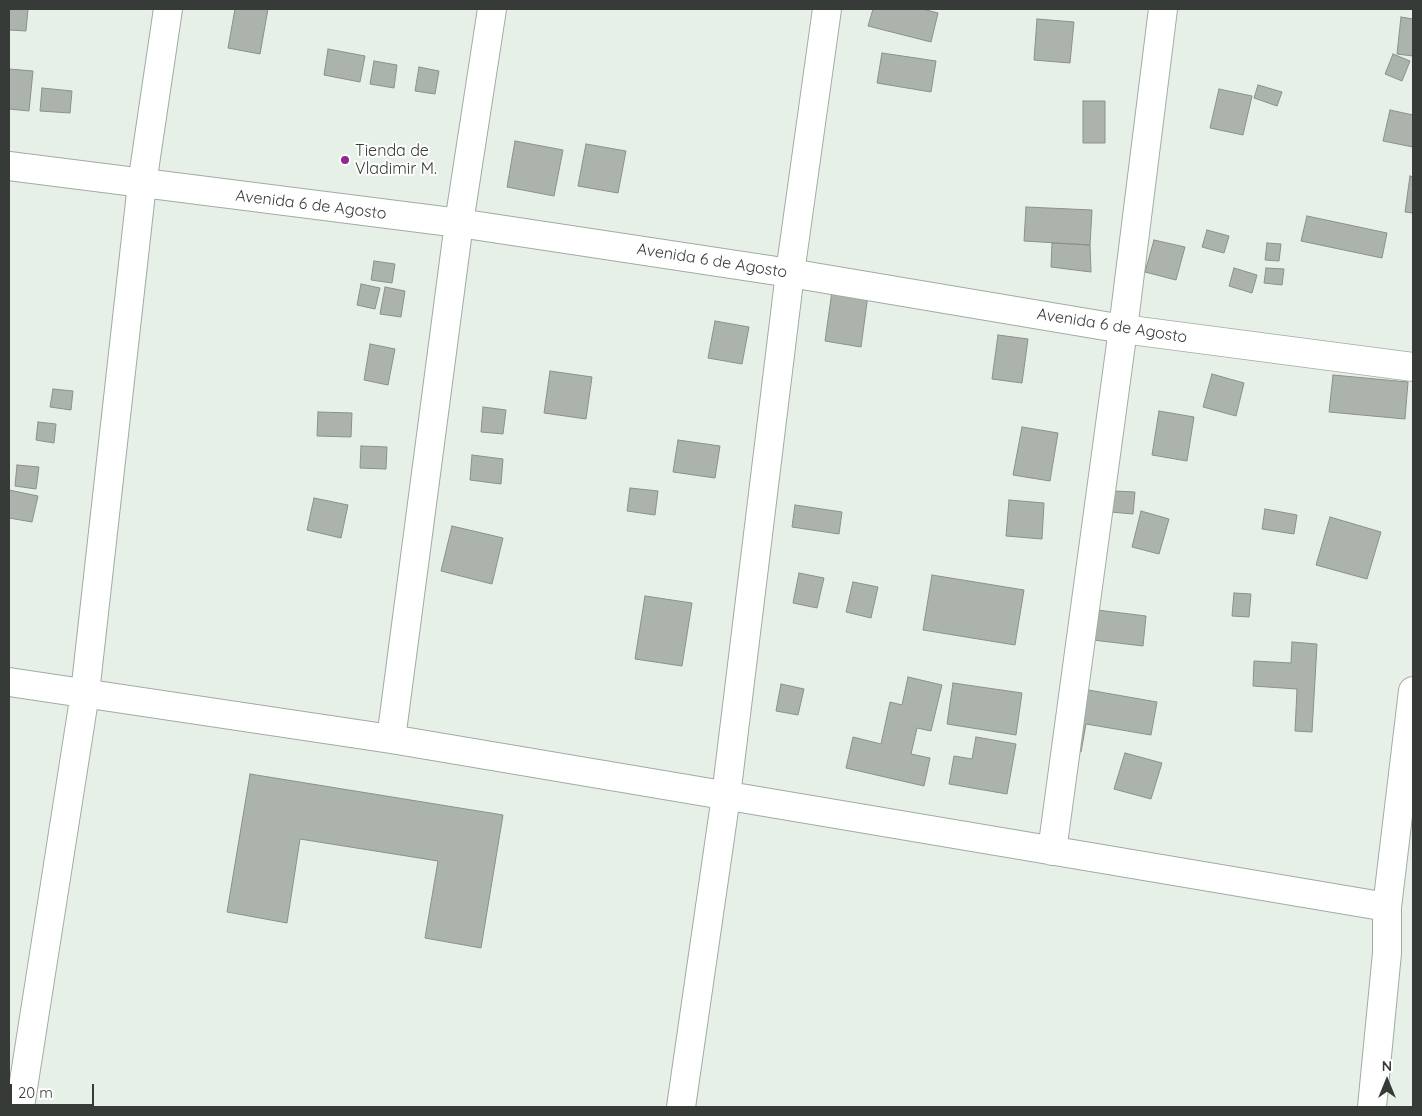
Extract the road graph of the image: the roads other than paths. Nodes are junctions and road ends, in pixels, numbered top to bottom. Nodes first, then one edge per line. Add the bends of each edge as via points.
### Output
1 (168, 9) edge
2 (492, 9) edge
3 (827, 9) edge
4 (1163, 9) edge
5 (9, 166) edge
6 (142, 184) junction
7 (459, 223) junction
8 (790, 273) junction
9 (1122, 328) junction
10 (1413, 367) edge
11 (9, 682) edge
12 (1413, 691) edge
13 (85, 693) junction
14 (391, 739) junction
15 (726, 796) junction
16 (1052, 851) junction
17 (1388, 907) junction
18 (20, 1107) edge
19 (681, 1107) edge
20 (1372, 1107) edge

1 - 6 street
2 - 7 street
3 - 8 street
4 - 9 street
5 - 6 street, Avenida 6 de Agosto
6 - 7 street, Avenida 6 de Agosto
6 - 13 street
7 - 8 street, Avenida 6 de Agosto
7 - 14 street
8 - 9 street, Avenida 6 de Agosto
8 - 15 street
9 - 10 street, Avenida 6 de Agosto
9 - 16 street
11 - 13 street
12 - 17 street
13 - 14 street
13 - 18 street
14 - 15 street
15 - 16 street
15 - 19 street
16 - 17 street
17 - 20 street via 1388,953

